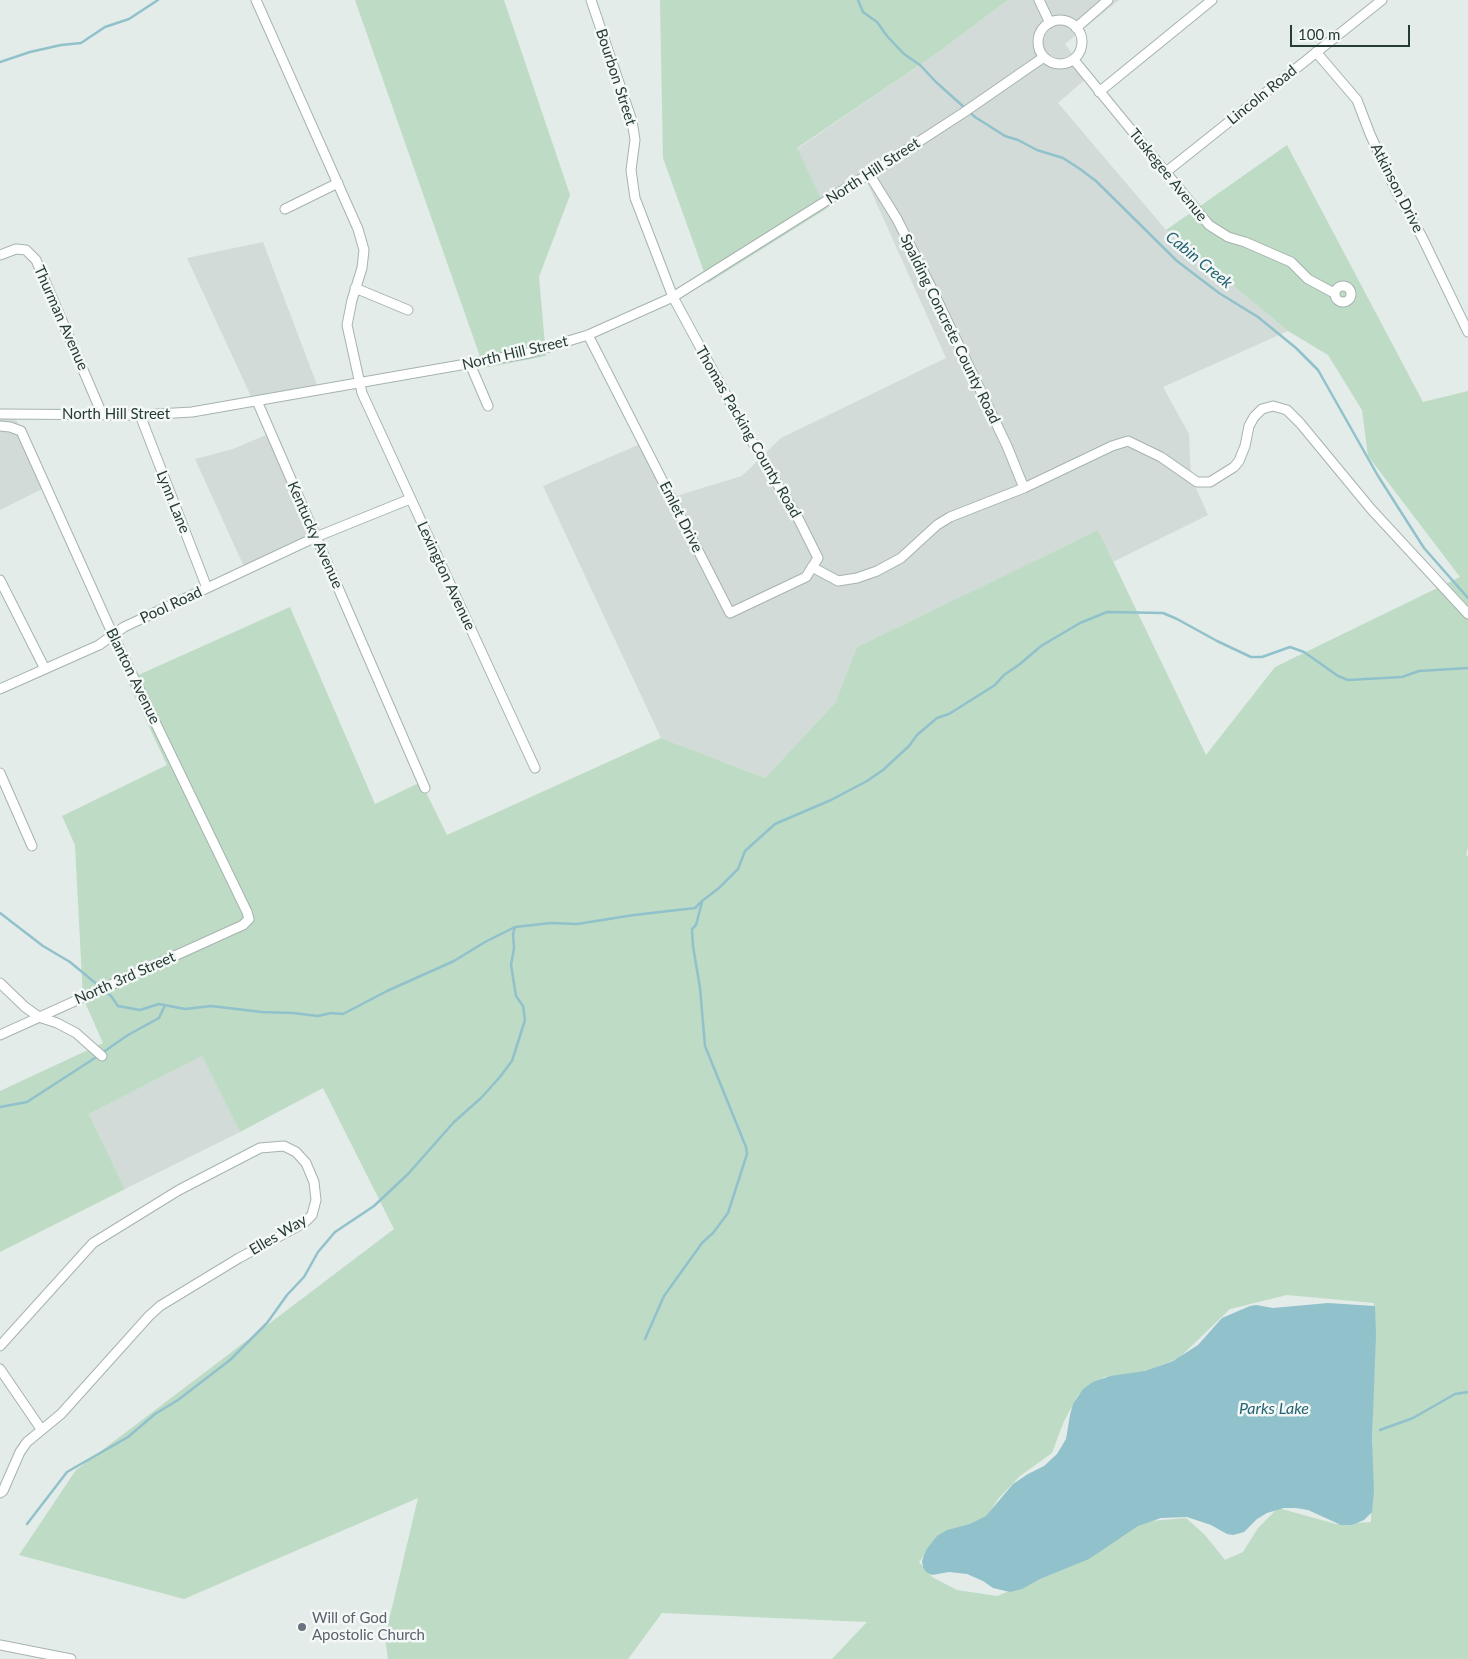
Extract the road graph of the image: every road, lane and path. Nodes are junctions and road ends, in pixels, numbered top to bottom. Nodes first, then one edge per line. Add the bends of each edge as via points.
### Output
1 (256, 0) edge
2 (590, 0) edge
3 (1039, 0) edge
4 (1108, 0) edge
5 (1212, 0) edge
6 (1382, 0) edge
7 (1050, 23) junction
8 (1076, 28) junction
9 (1316, 52) junction
10 (1044, 57) junction
11 (1074, 60) junction
12 (1098, 92) junction
13 (1166, 172) junction
14 (870, 174) junction
15 (338, 183) junction
16 (285, 209) dead end
17 (0, 255) edge
18 (356, 288) junction
19 (1334, 293) dead end
20 (673, 297) junction
21 (408, 310) dead end
22 (1468, 332) edge
23 (588, 335) junction
24 (470, 364) junction
25 (358, 383) junction
26 (257, 401) junction
27 (488, 406) dead end
28 (0, 414) edge
29 (102, 414) junction
30 (140, 415) junction
31 (0, 426) edge
32 (1024, 488) junction
33 (410, 500) junction
34 (316, 537) junction
35 (812, 567) junction
36 (0, 580) edge
37 (207, 588) junction
38 (1468, 614) edge
39 (113, 635) junction
40 (45, 670) junction
41 (0, 689) edge
42 (536, 768) dead end
43 (0, 773) edge
44 (425, 788) dead end
45 (32, 846) dead end
46 (249, 919) joint
47 (0, 983) edge
48 (39, 1017) junction
49 (0, 1035) edge
50 (102, 1056) dead end
51 (0, 1346) edge
52 (0, 1368) edge
53 (41, 1429) junction
54 (0, 1494) edge
55 (0, 1645) edge
56 (71, 1659) edge

1 - 15 street, Lexington Avenue
2 - 20 street, Bourbon Street via 632,121 636,140 631,170 635,198
3 - 7 street
4 - 8 street
5 - 12 street
6 - 9 street, Lincoln Road
7 - 8 street via 1064,21
7 - 10 street via 1039,38
8 - 11 street via 1082,41
9 - 13 street, Lincoln Road
9 - 22 street, Atkinson Drive via 1357,100 1396,191
10 - 11 street via 1055,64
10 - 14 street, North Hill Street
11 - 12 street, Tuskegee Avenue
12 - 13 street, Tuskegee Avenue
13 - 19 street, Tuskegee Avenue via 1209,225 1228,237 1291,262 1308,279
14 - 20 street, North Hill Street
14 - 32 street, Spalding Concrete County Road via 932,289
15 - 16 street
15 - 18 street, Lexington Avenue via 364,250
17 - 29 street, Thurman Avenue via 16,249 26,250 36,260
18 - 21 street
18 - 25 street, Lexington Avenue via 347,325
20 - 23 street, North Hill Street
20 - 35 street, Thomas Packing County Road via 744,428 799,520 818,558
23 - 24 street, North Hill Street via 529,353
23 - 35 street, Emlet Drive via 730,613 806,577
24 - 25 street, North Hill Street
24 - 27 street
25 - 26 street, North Hill Street
25 - 33 street, Lexington Avenue
26 - 30 street, North Hill Street via 192,412
26 - 34 street, Kentucky Avenue
28 - 29 street, North Hill Street
29 - 30 street, North Hill Street
30 - 37 street, Lynn Lane
31 - 39 street, Blanton Avenue via 21,432
32 - 35 street via 950,517 901,558 877,571 838,581
32 - 38 street via 1128,441 1161,457 1197,482 1210,482 1239,461 1254,417 1262,409 1273,406 1287,410 1300,423 1371,509
33 - 34 street, Pool Road
33 - 42 street, Lexington Avenue
34 - 37 street, Pool Road
34 - 44 street, Kentucky Avenue
36 - 40 street
37 - 39 street, Pool Road
39 - 40 street, Pool Road
39 - 46 street, Blanton Avenue
40 - 41 street, Pool Road
43 - 45 street
46 - 48 street, North 3rd Street via 243,925
47 - 48 street
48 - 49 street, North 3rd Street
48 - 50 street via 76,1033
51 - 53 street, Elles Way via 94,1243 179,1190 260,1148 284,1146 296,1152 306,1163 314,1182 316,1200 312,1215 304,1223 160,1306 61,1414
52 - 53 street
53 - 54 street, Elles Way via 20,1452
55 - 56 street

